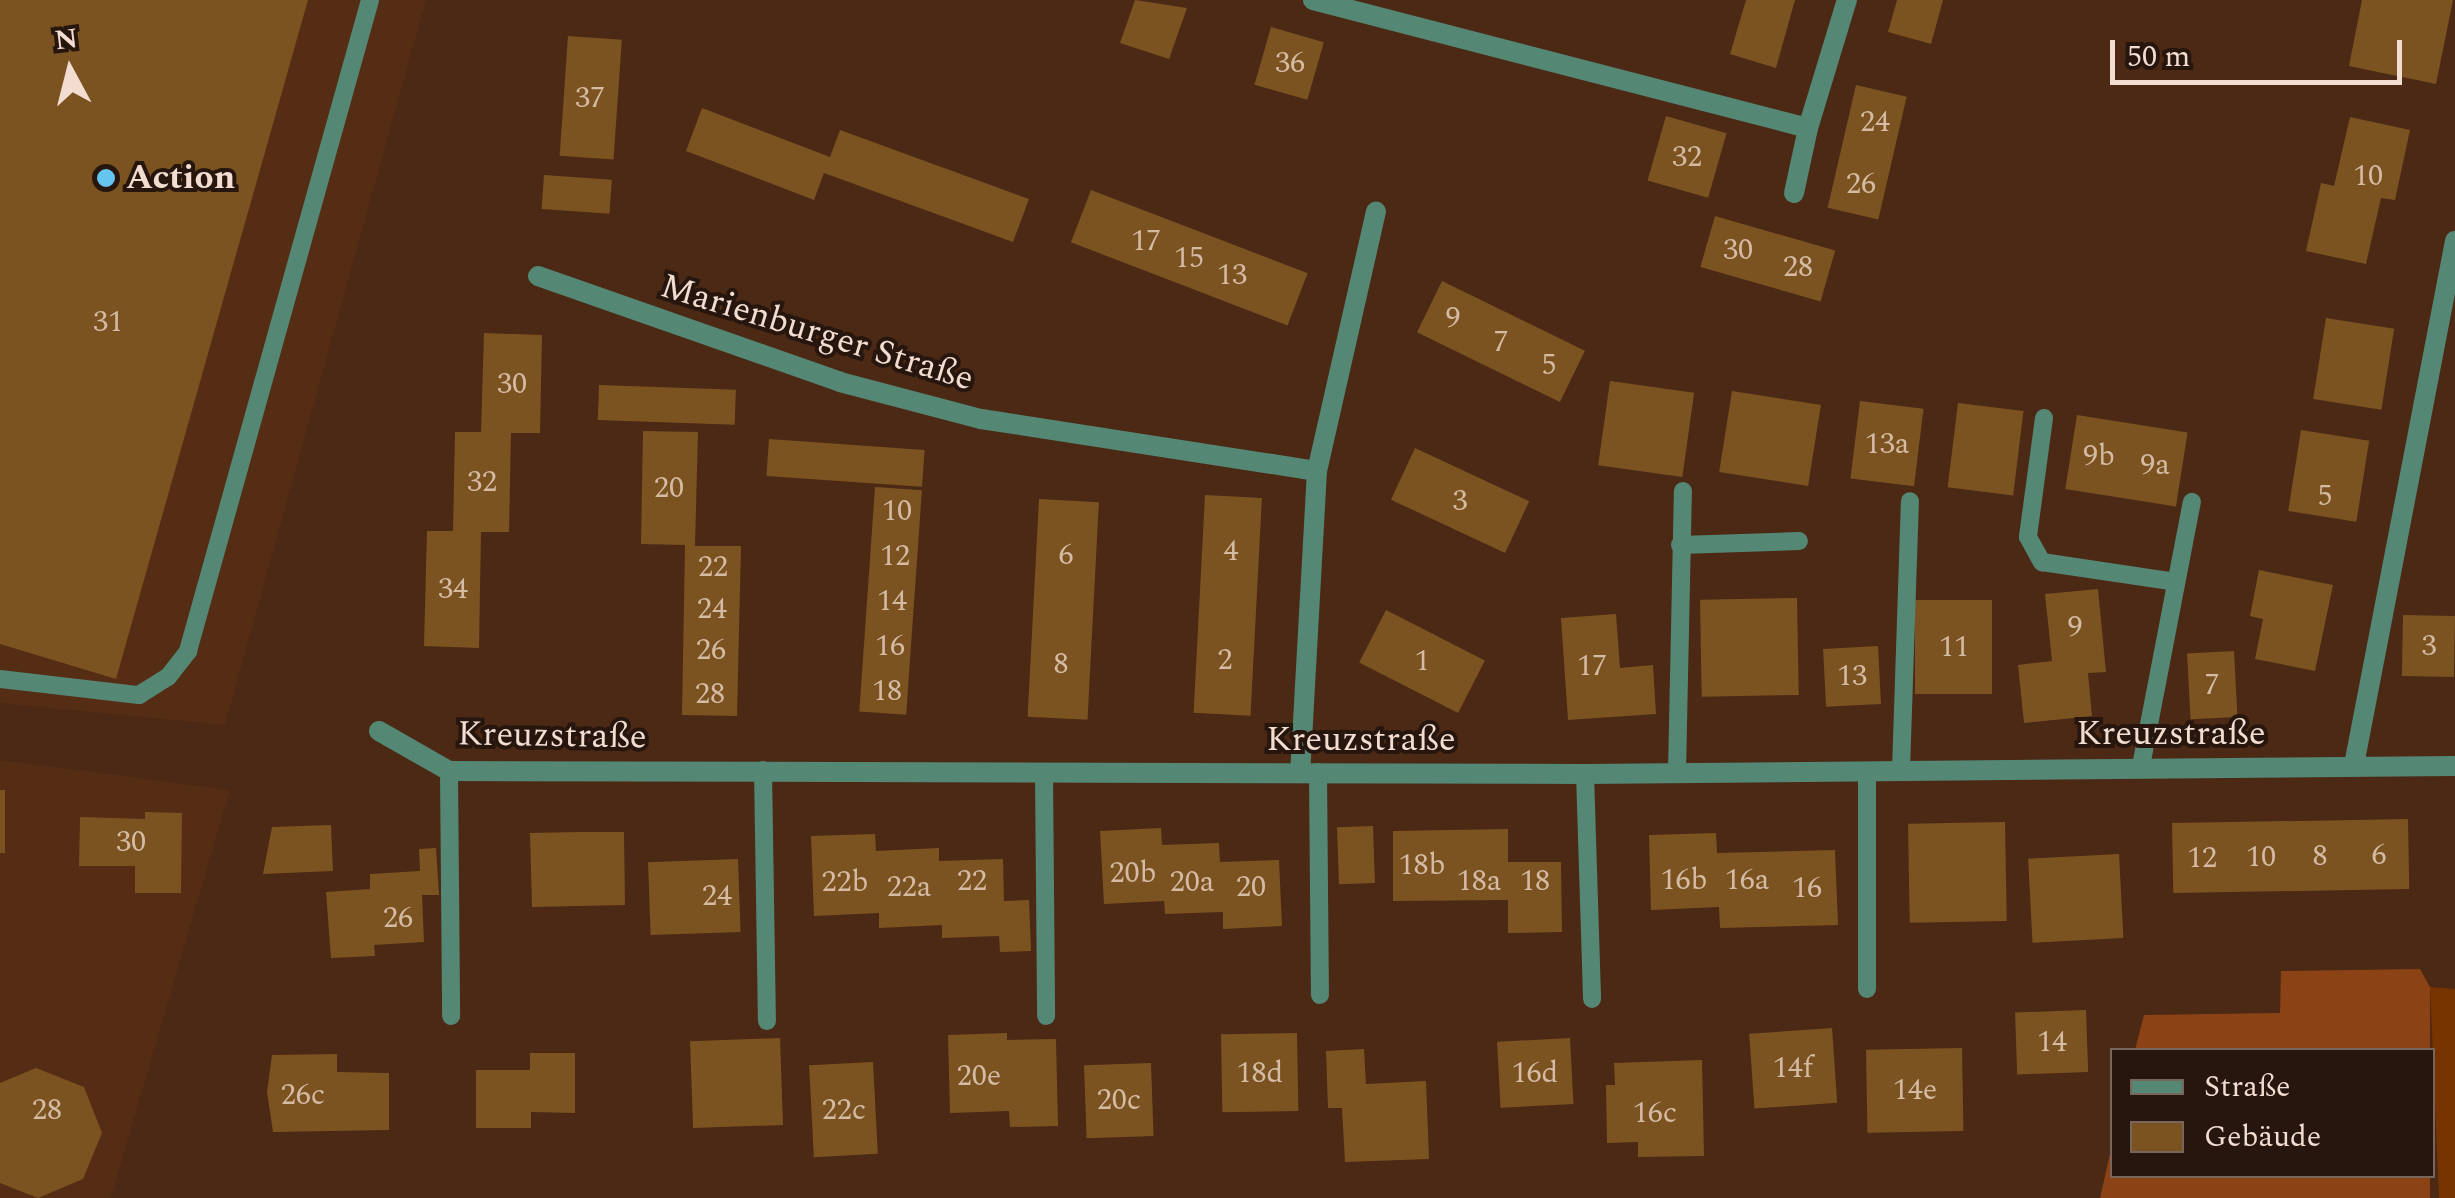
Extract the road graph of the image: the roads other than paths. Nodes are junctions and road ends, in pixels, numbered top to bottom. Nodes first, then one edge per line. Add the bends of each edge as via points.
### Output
1 (370, 0) edge
2 (1313, 0) edge
3 (1847, 0) edge
4 (1808, 128) junction
5 (1794, 193) dead end
6 (1376, 212) dead end
7 (2455, 241) edge
8 (538, 276) dead end
9 (2044, 418) dead end
10 (1317, 470) junction
11 (1682, 490) dead end
12 (1910, 501) dead end
13 (2192, 502) dead end
14 (1799, 540) dead end
15 (1680, 545) junction
16 (2176, 582) junction
17 (0, 679) edge
18 (380, 731) dead end
19 (2354, 765) junction
20 (2141, 766) junction
21 (2455, 766) edge
22 (763, 770) junction
23 (1901, 770) junction
24 (449, 771) junction
25 (1309, 772) junction
26 (1867, 772) junction
27 (1044, 773) junction
28 (1677, 773) junction
29 (1585, 774) junction
30 (1867, 989) dead end
31 (1320, 995) dead end
32 (1592, 999) dead end
33 (451, 1016) dead end
34 (1046, 1016) dead end
35 (766, 1021) dead end

1 - 17 lane via 188,651 168,677 140,695
2 - 4 street
3 - 4 street
4 - 5 street
6 - 10 street
7 - 19 street
8 - 10 street, Marienburger Straße via 840,382 981,418
9 - 16 lane via 2028,537 2042,562
10 - 25 street
11 - 15 lane
12 - 23 lane
13 - 16 lane
14 - 15 lane
15 - 28 lane
16 - 20 lane
18 - 24 street, Kreuzstraße
19 - 20 street, Kreuzstraße
19 - 21 street, Kreuzstraße
20 - 23 street, Kreuzstraße
22 - 24 street, Kreuzstraße
22 - 27 street, Kreuzstraße
22 - 35 lane
23 - 26 street, Kreuzstraße
24 - 33 lane
25 - 27 street, Kreuzstraße
25 - 29 street, Kreuzstraße
25 - 31 lane
26 - 28 street, Kreuzstraße
26 - 30 lane
27 - 34 lane
28 - 29 street, Kreuzstraße
29 - 32 lane

